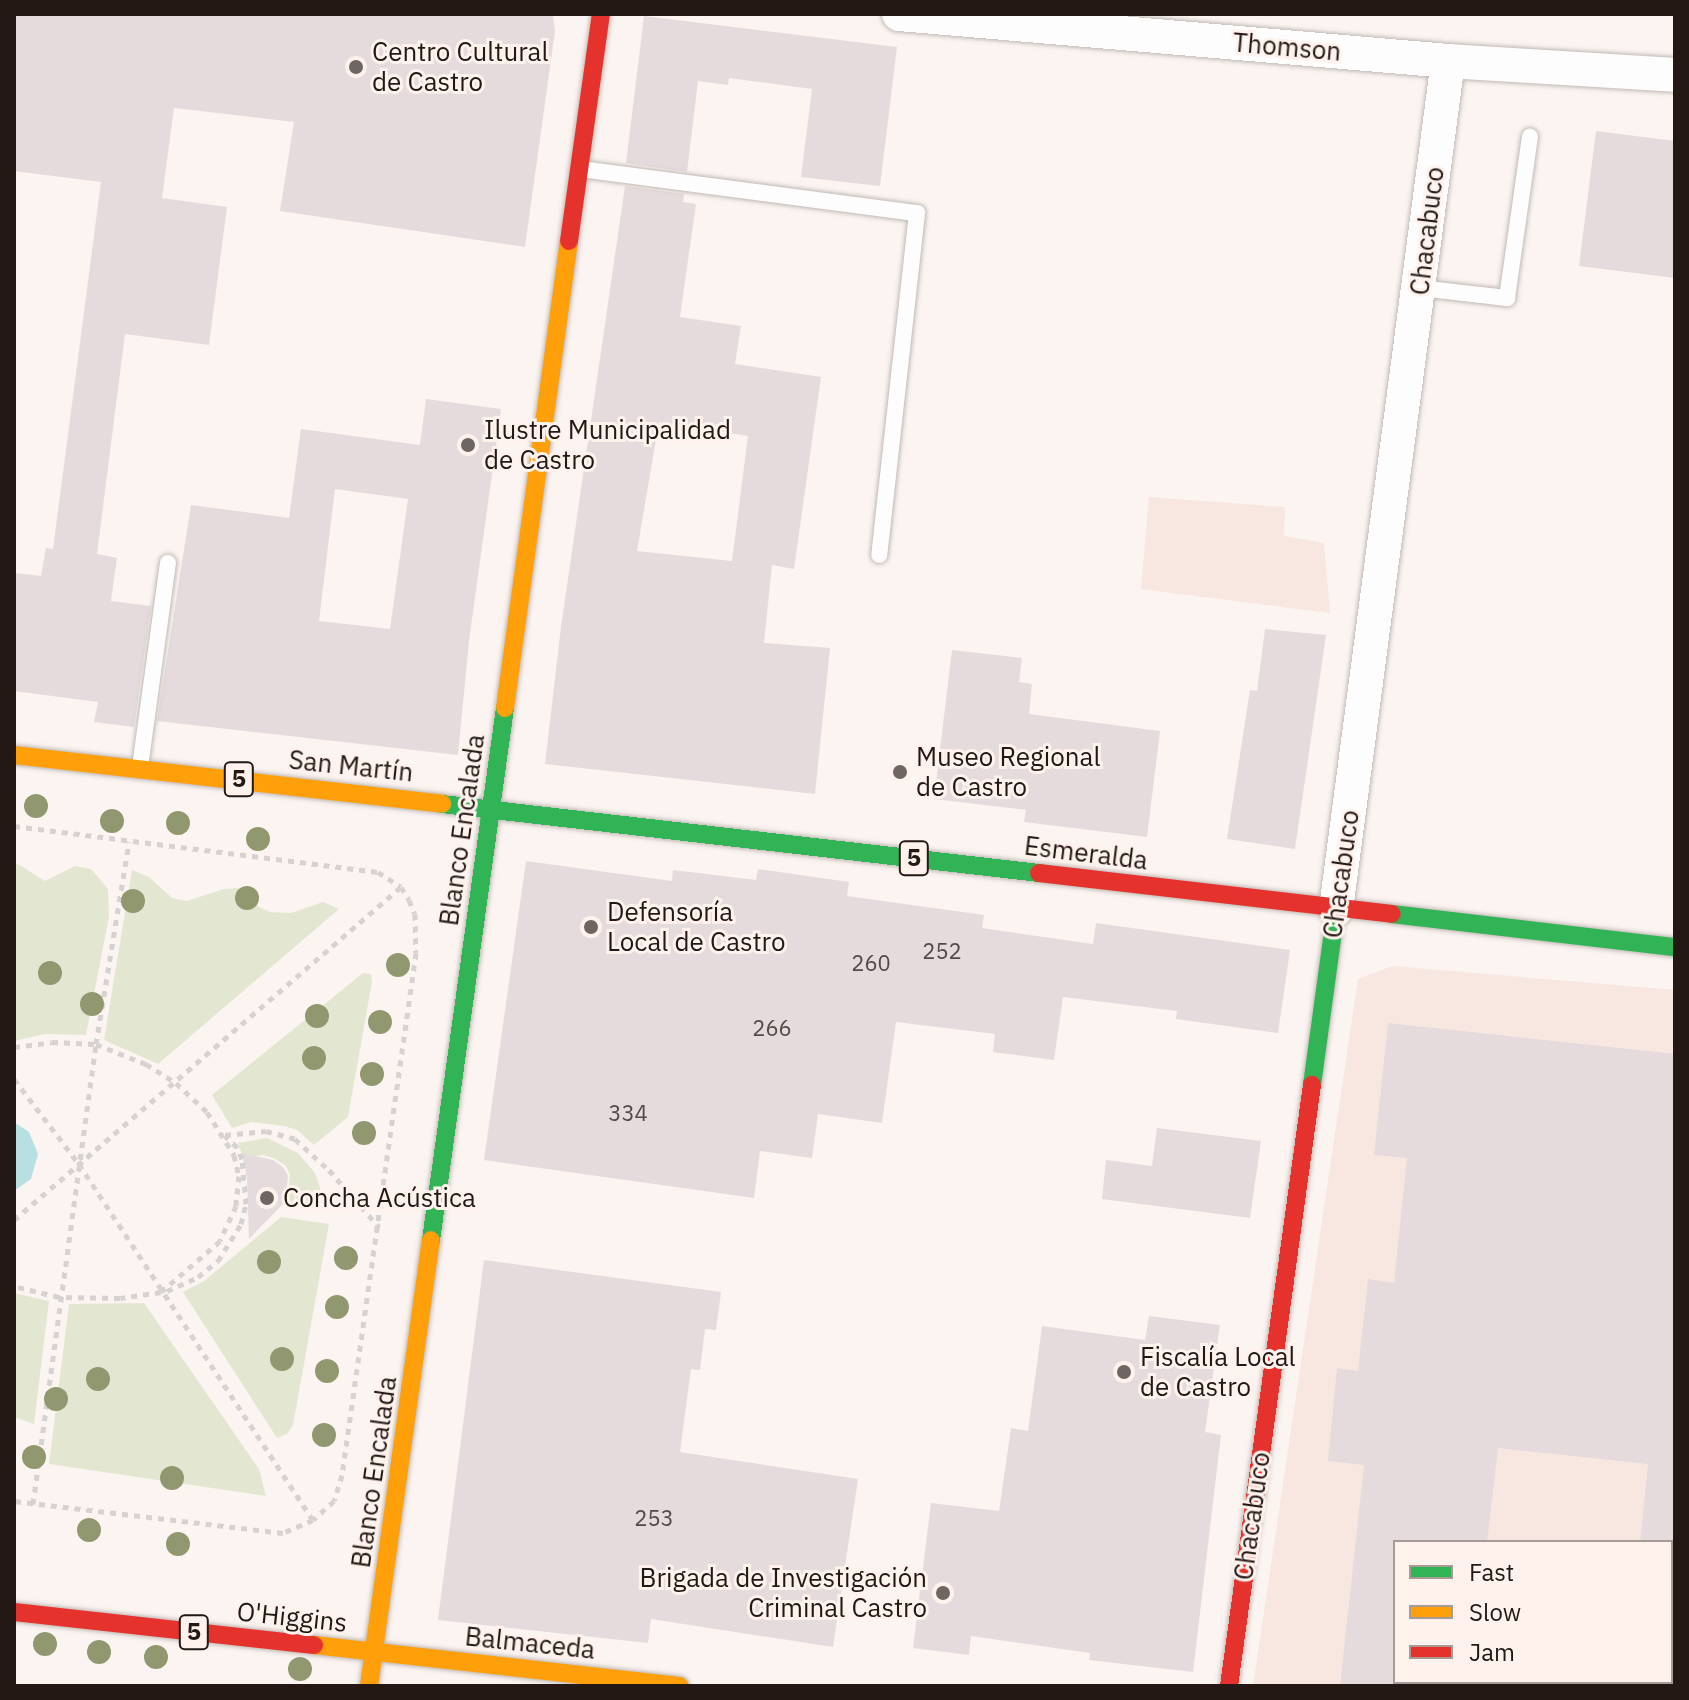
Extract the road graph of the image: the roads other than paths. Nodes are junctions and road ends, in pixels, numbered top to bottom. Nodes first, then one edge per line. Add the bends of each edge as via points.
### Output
1 (601, 14) edge
2 (899, 14) edge
3 (1448, 61) junction
4 (1675, 75) edge
5 (1530, 137) dead end
6 (579, 169) junction
7 (1420, 288) junction
8 (879, 555) dead end
9 (168, 563) dead end
10 (14, 755) edge
11 (140, 768) junction
12 (492, 807) junction
13 (1336, 909) junction
14 (1675, 947) edge
15 (14, 1612) edge
16 (374, 1652) junction
17 (369, 1686) edge
18 (680, 1686) edge
19 (1229, 1686) edge

1 - 6 main road, Blanco Encalada
2 - 3 street, Thomson
3 - 4 street, Thomson
3 - 7 street, Chacabuco
5 - 7 lane via 1507,298
6 - 8 lane via 917,213
6 - 12 main road, Blanco Encalada
7 - 13 street, Chacabuco
9 - 11 lane
10 - 11 main road, San Martín / 5
11 - 12 main road, San Martín / 5
12 - 13 main road, Esmeralda / 5
12 - 16 main road, Blanco Encalada
13 - 14 main road, Esmeralda / 5
13 - 19 main road, Chacabuco
15 - 16 main road, O'Higgins / 5
16 - 17 main road, Blanco Encalada
16 - 18 main road, Balmaceda / 5

